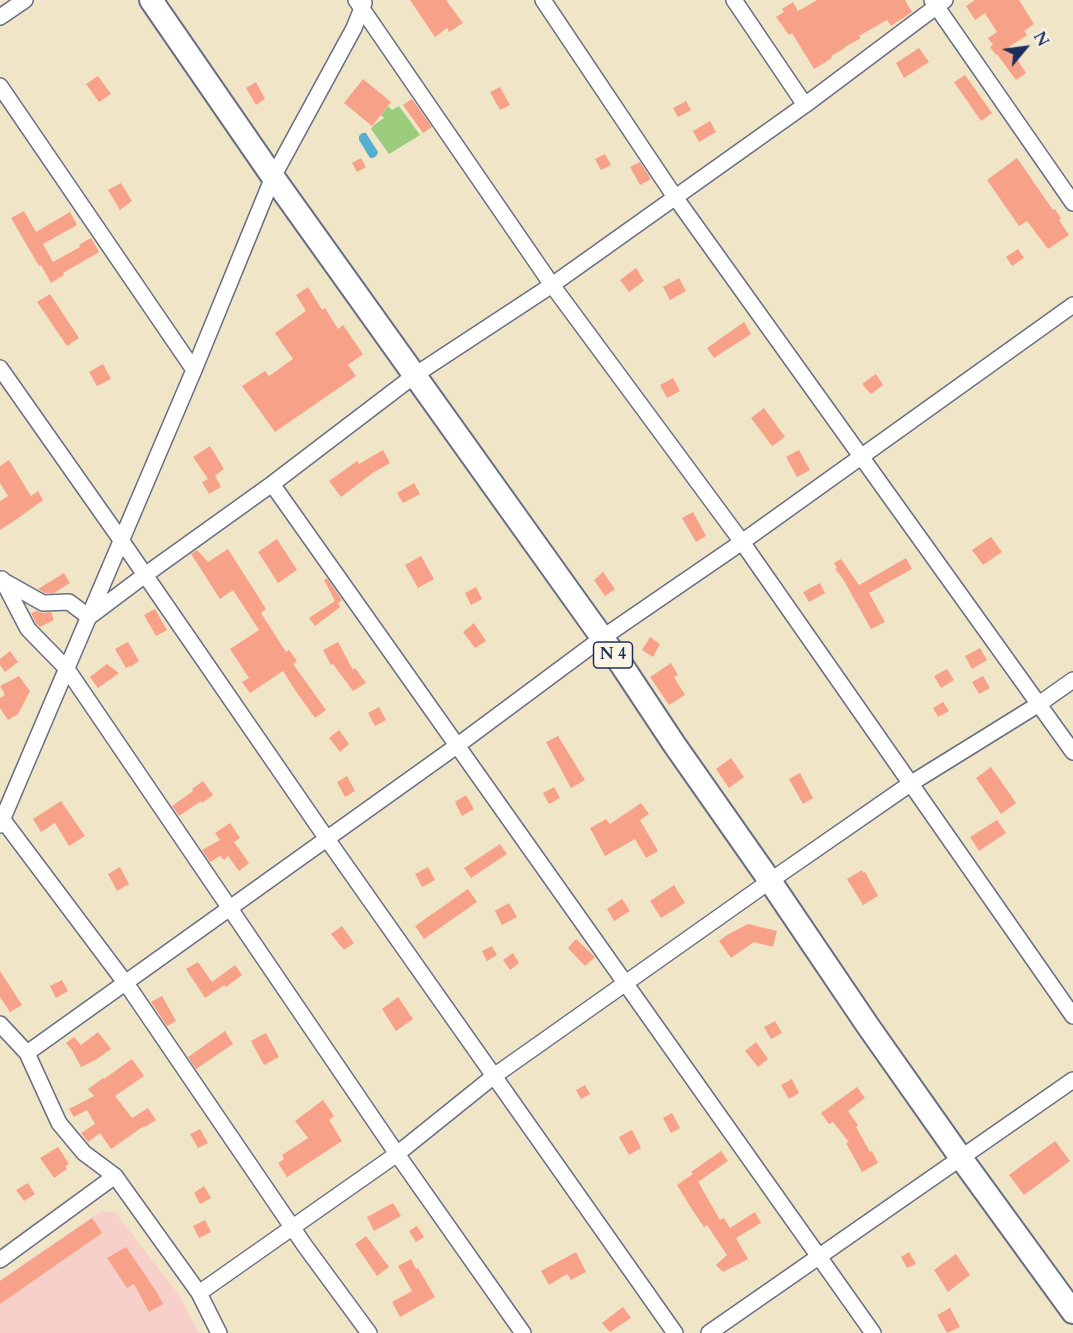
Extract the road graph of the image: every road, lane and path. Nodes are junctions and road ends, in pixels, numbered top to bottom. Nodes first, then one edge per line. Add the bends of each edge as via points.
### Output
1 (25, 0) edge
2 (151, 0) edge
3 (543, 0) edge
4 (734, 0) edge
5 (937, 2) edge
6 (361, 3) edge
7 (0, 17) edge
8 (0, 86) edge
9 (805, 105) junction
10 (273, 177) junction
11 (675, 197) junction
12 (1073, 203) edge
13 (552, 285) junction
14 (1073, 305) edge
15 (0, 368) edge
16 (194, 370) junction
17 (415, 375) junction
18 (861, 456) junction
19 (272, 484) junction
20 (121, 540) junction
21 (742, 542) junction
22 (145, 575) junction
23 (1, 579) edge
24 (89, 617) junction
25 (603, 639) junction
26 (67, 669) junction
27 (1073, 680) edge
28 (1039, 704) junction
29 (458, 745) junction
30 (1073, 752) edge
31 (910, 784) junction
32 (1, 820) edge
33 (327, 838) junction
34 (770, 881) junction
35 (230, 908) junction
36 (125, 983) junction
37 (625, 983) junction
38 (1073, 1016) edge
39 (0, 1024) edge
40 (27, 1053) junction
41 (494, 1076) junction
42 (1073, 1080) edge
43 (397, 1154) junction
44 (961, 1158) junction
45 (115, 1176) junction
46 (293, 1228) junction
47 (819, 1256) junction
48 (0, 1260) edge
49 (199, 1293) junction
50 (1073, 1312) edge
51 (219, 1333) edge
52 (369, 1333) edge
53 (523, 1333) edge
54 (675, 1333) edge
55 (709, 1333) edge
56 (873, 1333) edge

1 - 7 street
2 - 10 highway, N 4
3 - 11 street
4 - 9 street
5 - 9 street
5 - 12 street
6 - 10 street via 354,28
6 - 13 street
8 - 16 street
9 - 11 street
10 - 16 street
10 - 17 highway, N 4
11 - 13 street
11 - 18 street
13 - 17 street
13 - 21 street
14 - 18 street
15 - 20 street
16 - 20 street
17 - 19 street
17 - 25 highway, N 4
18 - 21 street
18 - 28 street
19 - 22 street
19 - 29 street
20 - 22 street
20 - 24 street
21 - 25 street
21 - 31 street
22 - 24 street
22 - 33 street
23 - 24 street via 43,603 69,602
23 - 26 street via 28,629
24 - 26 street
25 - 29 street
25 - 34 highway, N 4
26 - 32 street
26 - 35 street
27 - 28 street
28 - 30 street
28 - 31 street
29 - 33 street
29 - 37 street
31 - 34 street
31 - 38 street
32 - 36 street
33 - 35 street
33 - 41 street
34 - 37 street
34 - 44 highway, N 4
35 - 36 street
35 - 43 street
36 - 40 street
36 - 46 street
37 - 41 street
37 - 47 street
39 - 40 street
40 - 45 street via 59,1123 84,1153
41 - 43 street
41 - 54 street
42 - 44 street
43 - 46 street
43 - 53 street
44 - 47 street
44 - 50 highway, N 4
45 - 48 street
45 - 49 street
46 - 49 street
46 - 52 street
47 - 55 street
47 - 56 street
49 - 51 street

